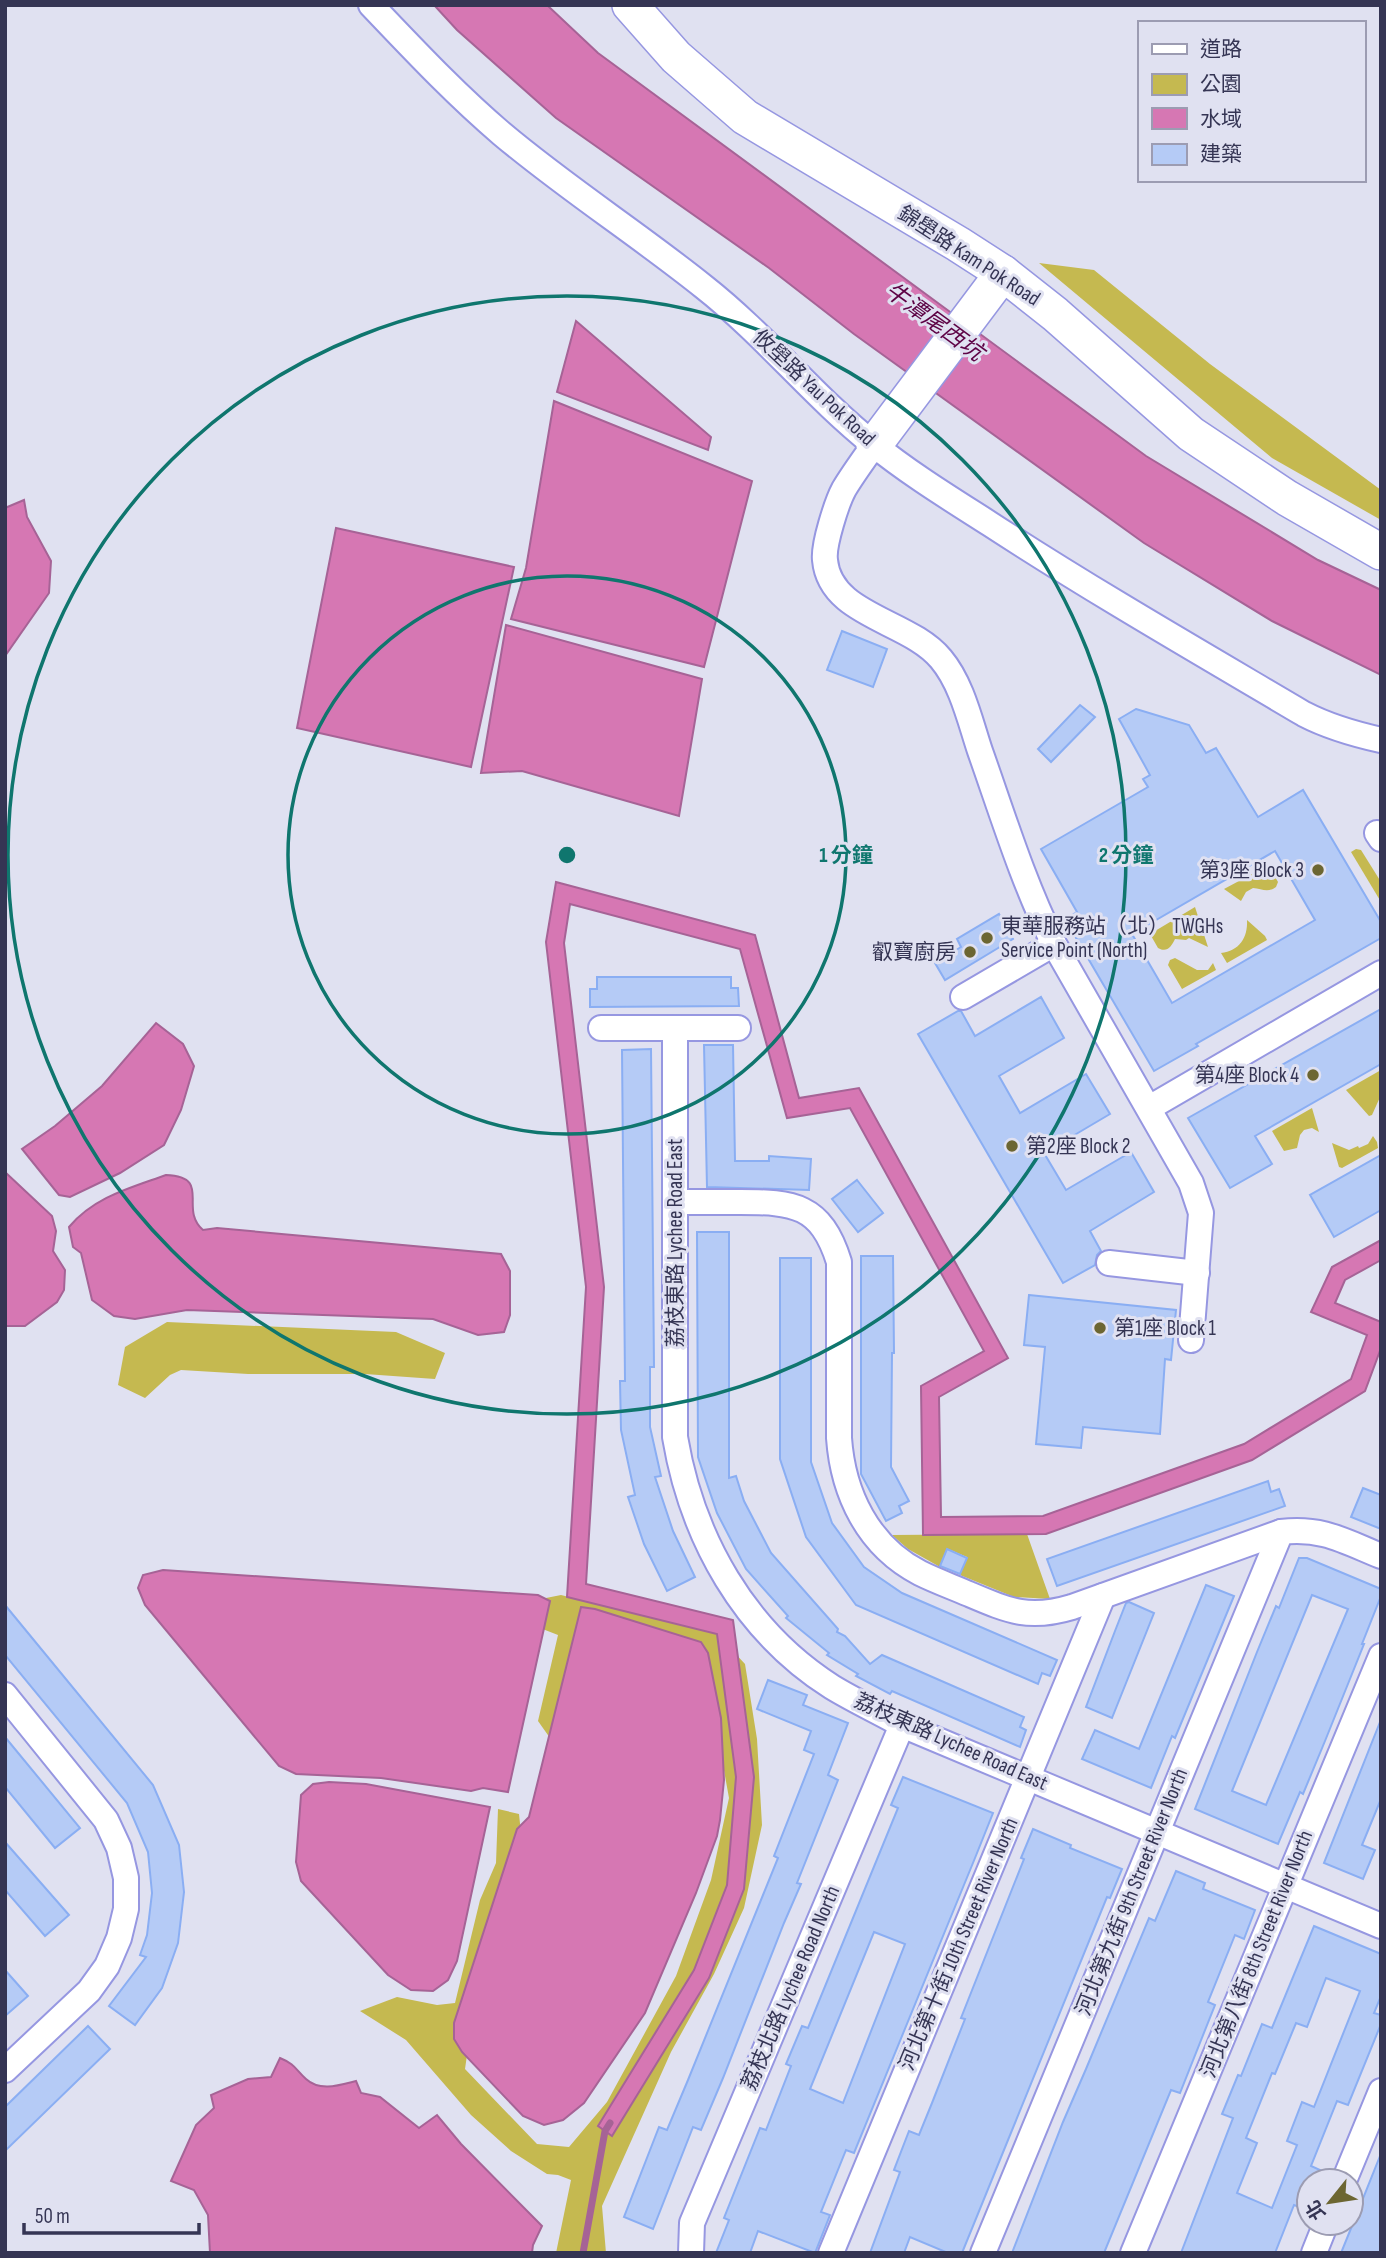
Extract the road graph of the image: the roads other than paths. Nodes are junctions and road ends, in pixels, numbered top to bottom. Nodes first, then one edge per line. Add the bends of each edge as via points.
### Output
1 (371, 5) edge
2 (629, 5) edge
3 (995, 284) junction
4 (874, 445) junction
5 (1381, 552) edge
6 (1381, 740) edge
7 (1054, 944) junction
8 (1381, 973) edge
9 (963, 997) dead end
10 (601, 1028) dead end
11 (675, 1028) junction
12 (738, 1028) dead end
13 (1149, 1108) junction
14 (675, 1202) junction
15 (1109, 1263) dead end
16 (1197, 1273) junction
17 (1191, 1340) dead end
18 (1280, 1532) junction
19 (1381, 1556) edge
20 (1103, 1596) junction
21 (1381, 1656) edge
22 (5, 1695) edge
23 (902, 1725) junction
24 (1028, 1778) junction
25 (1157, 1832) junction
26 (1285, 1886) junction
27 (1381, 1926) edge
28 (5, 2070) edge
29 (1381, 2091) edge
30 (1350, 2167) edge
31 (691, 2253) edge
32 (831, 2253) edge
33 (982, 2253) edge
34 (1133, 2253) edge

1 - 4 street, 攸壆路 Yau Pok Road via 499,132 711,293
2 - 3 street, 錦壆路 Kam Pok Road via 676,57 745,117 958,244
3 - 4 street
3 - 5 street, 錦壆路 Kam Pok Road via 1055,314 1191,434 1287,498
4 - 6 street, 攸壆路 Yau Pok Road via 1035,554 1293,708 1323,724
4 - 7 street via 844,490 827,541 830,579 841,596 907,631 940,657 950,672 1022,873
7 - 9 street
7 - 13 street
8 - 13 street
10 - 11 street
11 - 12 street
11 - 14 street, 荔枝東路 Lychee Road East
13 - 16 street via 1191,1183 1201,1213
14 - 20 street via 780,1202 813,1217 825,1229 839,1262 841,1461 855,1506 882,1545 920,1573 1010,1611 1057,1612
14 - 23 street, 荔枝東路 Lychee Road East via 675,1437 702,1534 735,1592 778,1643 831,1686
15 - 16 street
16 - 17 street
18 - 19 street via 1326,1533
18 - 20 street
18 - 25 street, 河北第九街 9th Street River North
20 - 24 street, 河北第十街 10th Street River North
21 - 26 street, 河北第八街 8th Street River North
22 - 28 street via 106,1820 119,1848 126,1909 107,1966 89,1991
23 - 24 street, 荔枝東路 Lychee Road East
23 - 31 street, 荔枝北路 Lychee Road North via 692,2223
24 - 25 street, 荔枝東路 Lychee Road East
24 - 32 street, 河北第十街 10th Street River North
25 - 26 street, 荔枝東路 Lychee Road East
25 - 33 street, 河北第九街 9th Street River North
26 - 27 street, 荔枝東路 Lychee Road East
26 - 34 street, 河北第八街 8th Street River North
29 - 30 street

